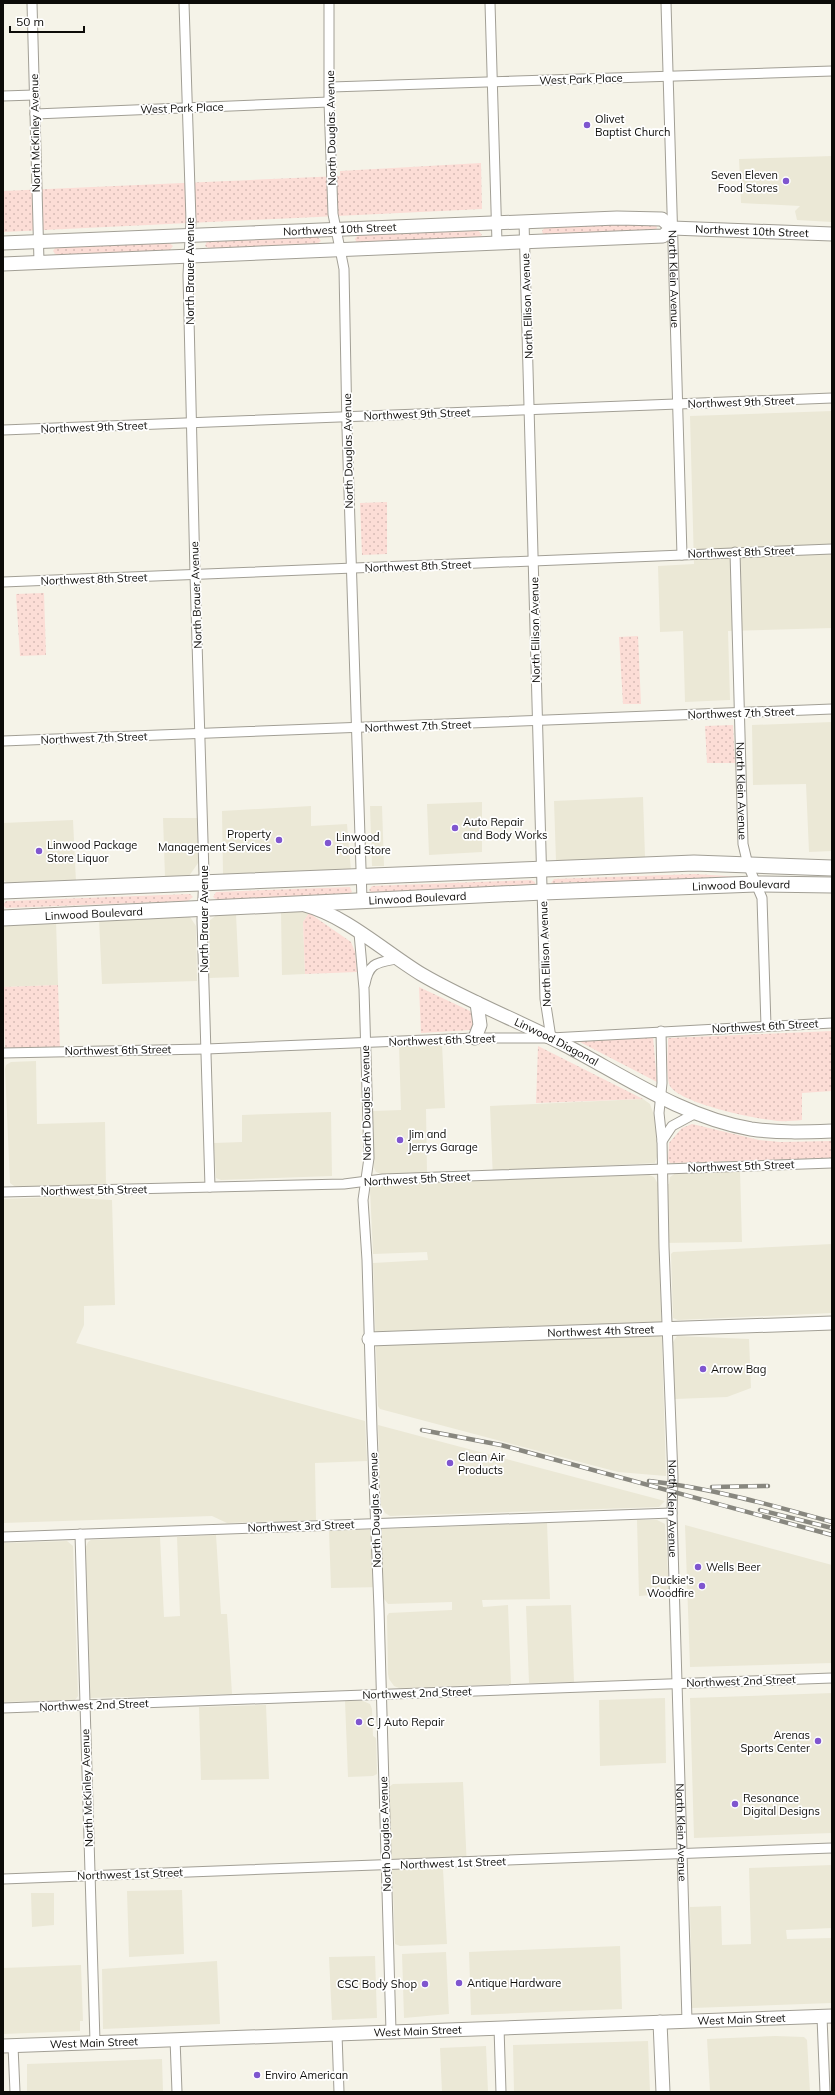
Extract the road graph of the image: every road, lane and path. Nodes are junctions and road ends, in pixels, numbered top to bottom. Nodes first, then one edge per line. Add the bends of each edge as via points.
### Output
1 (32, 3) edge
2 (184, 3) edge
3 (329, 3) edge
4 (490, 3) edge
5 (666, 3) edge
6 (832, 70) edge
7 (668, 76) junction
8 (492, 82) junction
9 (331, 87) junction
10 (34, 95) junction
11 (3, 96) edge
12 (329, 102) junction
13 (187, 108) junction
14 (35, 114) junction
15 (524, 222) junction
16 (496, 223) junction
17 (672, 228) junction
18 (336, 229) junction
19 (832, 234) edge
20 (190, 235) junction
21 (38, 241) junction
22 (3, 242) edge
23 (525, 242) junction
24 (497, 243) junction
25 (340, 250) junction
26 (189, 256) junction
27 (39, 262) junction
28 (3, 264) edge
29 (832, 398) edge
30 (678, 405) junction
31 (529, 410) junction
32 (347, 417) junction
33 (192, 423) junction
34 (3, 430) edge
35 (832, 549) edge
36 (735, 552) junction
37 (682, 555) junction
38 (534, 562) junction
39 (351, 569) junction
40 (195, 575) junction
41 (3, 582) edge
42 (832, 709) edge
43 (740, 713) junction
44 (537, 721) junction
45 (356, 729) junction
46 (201, 734) junction
47 (3, 741) edge
48 (748, 865) junction
49 (832, 868) edge
50 (542, 870) junction
51 (361, 877) junction
52 (204, 883) junction
53 (756, 884) junction
54 (832, 885) edge
55 (3, 891) edge
56 (543, 892) junction
57 (362, 900) junction
58 (297, 903) junction
59 (202, 907) junction
60 (3, 918) edge
61 (359, 933) junction
62 (396, 959) junction
63 (364, 989) junction
64 (477, 1003) junction
65 (832, 1023) edge
66 (766, 1026) junction
67 (661, 1031) junction
68 (475, 1038) junction
69 (551, 1038) junction
70 (364, 1042) junction
71 (206, 1049) junction
72 (3, 1053) edge
73 (661, 1097) junction
74 (696, 1113) junction
75 (832, 1131) edge
76 (662, 1141) junction
77 (832, 1163) edge
78 (663, 1168) junction
79 (365, 1181) junction
80 (210, 1187) junction
81 (3, 1192) edge
82 (832, 1322) edge
83 (666, 1328) junction
84 (369, 1339) junction
85 (672, 1513) junction
86 (375, 1524) junction
87 (80, 1534) junction
88 (3, 1537) edge
89 (832, 1678) edge
90 (677, 1684) junction
91 (381, 1694) junction
92 (84, 1706) junction
93 (3, 1708) edge
94 (832, 1848) edge
95 (682, 1854) junction
96 (387, 1865) junction
97 (89, 1876) junction
98 (3, 1879) edge
99 (827, 2016) edge
100 (687, 2021) junction
101 (660, 2022) junction
102 (499, 2027) junction
103 (391, 2031) junction
104 (337, 2034) junction
105 (174, 2039) junction
106 (95, 2042) junction
107 (8, 2046) edge
108 (15, 2092) edge
109 (177, 2092) edge
110 (339, 2092) edge
111 (501, 2092) edge
112 (663, 2092) edge
113 (825, 2092) edge

1 - 10 street, North McKinley Avenue
2 - 13 street, North Brauer Avenue
3 - 9 street, North Douglas Avenue
4 - 8 street
5 - 7 street, North Klein Avenue
6 - 7 street, West Park Place
7 - 8 street, West Park Place
7 - 17 street, North Klein Avenue
8 - 9 street, West Park Place
8 - 16 street
9 - 12 street, North Douglas Avenue
10 - 11 street
10 - 14 street, North McKinley Avenue
12 - 13 street, West Park Place
12 - 18 street, North Douglas Avenue
13 - 14 street, West Park Place
13 - 20 street, North Brauer Avenue
14 - 21 street, North McKinley Avenue
15 - 16 main road, Northwest 10th Street
15 - 17 main road, Northwest 10th Street via 662,219
15 - 23 street, North Ellison Avenue
16 - 18 main road, Northwest 10th Street
16 - 24 street
17 - 19 main road, Northwest 10th Street
17 - 23 main road, Northwest 10th Street via 662,236
17 - 30 street, North Klein Avenue
18 - 20 main road, Northwest 10th Street
18 - 25 street, North Douglas Avenue
20 - 21 main road, Northwest 10th Street
20 - 26 street, North Brauer Avenue
21 - 22 main road, Northwest 10th Street
21 - 27 street, North McKinley Avenue
23 - 24 main road, Northwest 10th Street
23 - 31 street, North Ellison Avenue
24 - 25 main road, Northwest 10th Street
25 - 26 main road, Northwest 10th Street
25 - 32 street, North Douglas Avenue via 344,269
26 - 27 main road, Northwest 10th Street
26 - 33 street, North Brauer Avenue
27 - 28 main road, Northwest 10th Street
29 - 30 street, Northwest 9th Street
30 - 31 street, Northwest 9th Street
30 - 37 street, North Klein Avenue
31 - 32 street, Northwest 9th Street
31 - 38 street, North Ellison Avenue
32 - 33 street, Northwest 9th Street
32 - 39 street, North Douglas Avenue
33 - 34 street, Northwest 9th Street
33 - 40 street, North Brauer Avenue
35 - 36 street, Northwest 8th Street
36 - 37 street, Northwest 8th Street
36 - 43 street, North Klein Avenue
37 - 38 street, Northwest 8th Street
38 - 39 street, Northwest 8th Street
38 - 44 street, North Ellison Avenue
39 - 40 street, Northwest 8th Street
39 - 45 street, North Douglas Avenue
40 - 41 street, Northwest 8th Street
40 - 46 street, North Brauer Avenue
42 - 43 street, Northwest 7th Street
43 - 44 street, Northwest 7th Street
43 - 48 street, North Klein Avenue via 743,844
44 - 45 street, Northwest 7th Street
44 - 50 street, North Ellison Avenue
45 - 46 street, Northwest 7th Street
45 - 51 street, North Douglas Avenue
46 - 47 street, Northwest 7th Street
46 - 52 street, North Brauer Avenue
48 - 49 main road, Linwood Boulevard
48 - 50 main road, Linwood Boulevard via 694,864
48 - 53 street, North Klein Avenue
50 - 51 main road, Linwood Boulevard
50 - 56 street, North Ellison Avenue
51 - 52 main road, Linwood Boulevard
51 - 57 street, North Douglas Avenue
52 - 55 main road, Linwood Boulevard
52 - 59 street, North Brauer Avenue
53 - 54 main road, Linwood Boulevard
53 - 56 main road, Linwood Boulevard
53 - 66 street, North Klein Avenue via 762,898
56 - 57 main road, Linwood Boulevard
56 - 69 street, North Ellison Avenue via 545,999
57 - 58 main road, Linwood Boulevard
58 - 59 main road, Linwood Boulevard
58 - 61 main road, Linwood Diagonal via 329,913
59 - 60 main road, Linwood Boulevard
59 - 71 street, North Brauer Avenue
61 - 62 main road, Linwood Diagonal
61 - 63 street, North Douglas Avenue
62 - 63 street, North Douglas Avenue via 371,966
62 - 64 main road, Linwood Diagonal
63 - 70 street, North Douglas Avenue
64 - 68 main road via 480,1025
64 - 69 main road, Linwood Diagonal
65 - 66 street, Northwest 6th Street
66 - 67 street, Northwest 6th Street
67 - 69 street, Northwest 6th Street
67 - 73 street, North Klein Avenue
68 - 69 street, Northwest 6th Street
68 - 70 street, Northwest 6th Street
69 - 73 main road, Linwood Diagonal
70 - 71 street, Northwest 6th Street
70 - 79 street, North Douglas Avenue via 369,1158
71 - 72 street, Northwest 6th Street
71 - 80 street, North Brauer Avenue
73 - 74 main road, Linwood Diagonal
73 - 76 street, North Klein Avenue via 659,1118
74 - 75 main road, Linwood Diagonal via 750,1128 781,1132
74 - 76 street via 672,1126
76 - 78 street, North Klein Avenue
77 - 78 street, Northwest 5th Street
78 - 79 street, Northwest 5th Street
78 - 83 street, North Klein Avenue
79 - 80 street, Northwest 5th Street via 344,1184
79 - 84 street, North Douglas Avenue via 363,1200
80 - 81 street, Northwest 5th Street
82 - 83 main road, Northwest 4th Street
83 - 84 main road, Northwest 4th Street
83 - 85 street, North Klein Avenue via 673,1477
84 - 86 street, North Douglas Avenue
85 - 86 street, Northwest 3rd Street
85 - 90 street, North Klein Avenue
86 - 87 street, Northwest 3rd Street
86 - 91 street, North Douglas Avenue
87 - 88 street, Northwest 3rd Street
87 - 92 street, North McKinley Avenue
89 - 90 street, Northwest 2nd Street
90 - 91 street, Northwest 2nd Street
90 - 95 street, North Klein Avenue
91 - 92 street, Northwest 2nd Street
91 - 96 street, North Douglas Avenue
92 - 93 street, Northwest 2nd Street
92 - 97 street, North McKinley Avenue
94 - 95 street, Northwest 1st Street
95 - 96 street, Northwest 1st Street
95 - 100 street, North Klein Avenue
96 - 97 street, Northwest 1st Street
96 - 103 street, North Douglas Avenue
97 - 98 street, Northwest 1st Street
97 - 106 street, North McKinley Avenue
99 - 100 main road, West Main Street
99 - 113 street
100 - 101 main road, West Main Street
101 - 102 main road, West Main Street
101 - 112 main road
102 - 103 main road, West Main Street
102 - 111 street
103 - 104 main road, West Main Street
104 - 105 main road, West Main Street
104 - 110 street
105 - 106 main road, West Main Street
105 - 109 street
106 - 107 main road, West Main Street
107 - 108 street

